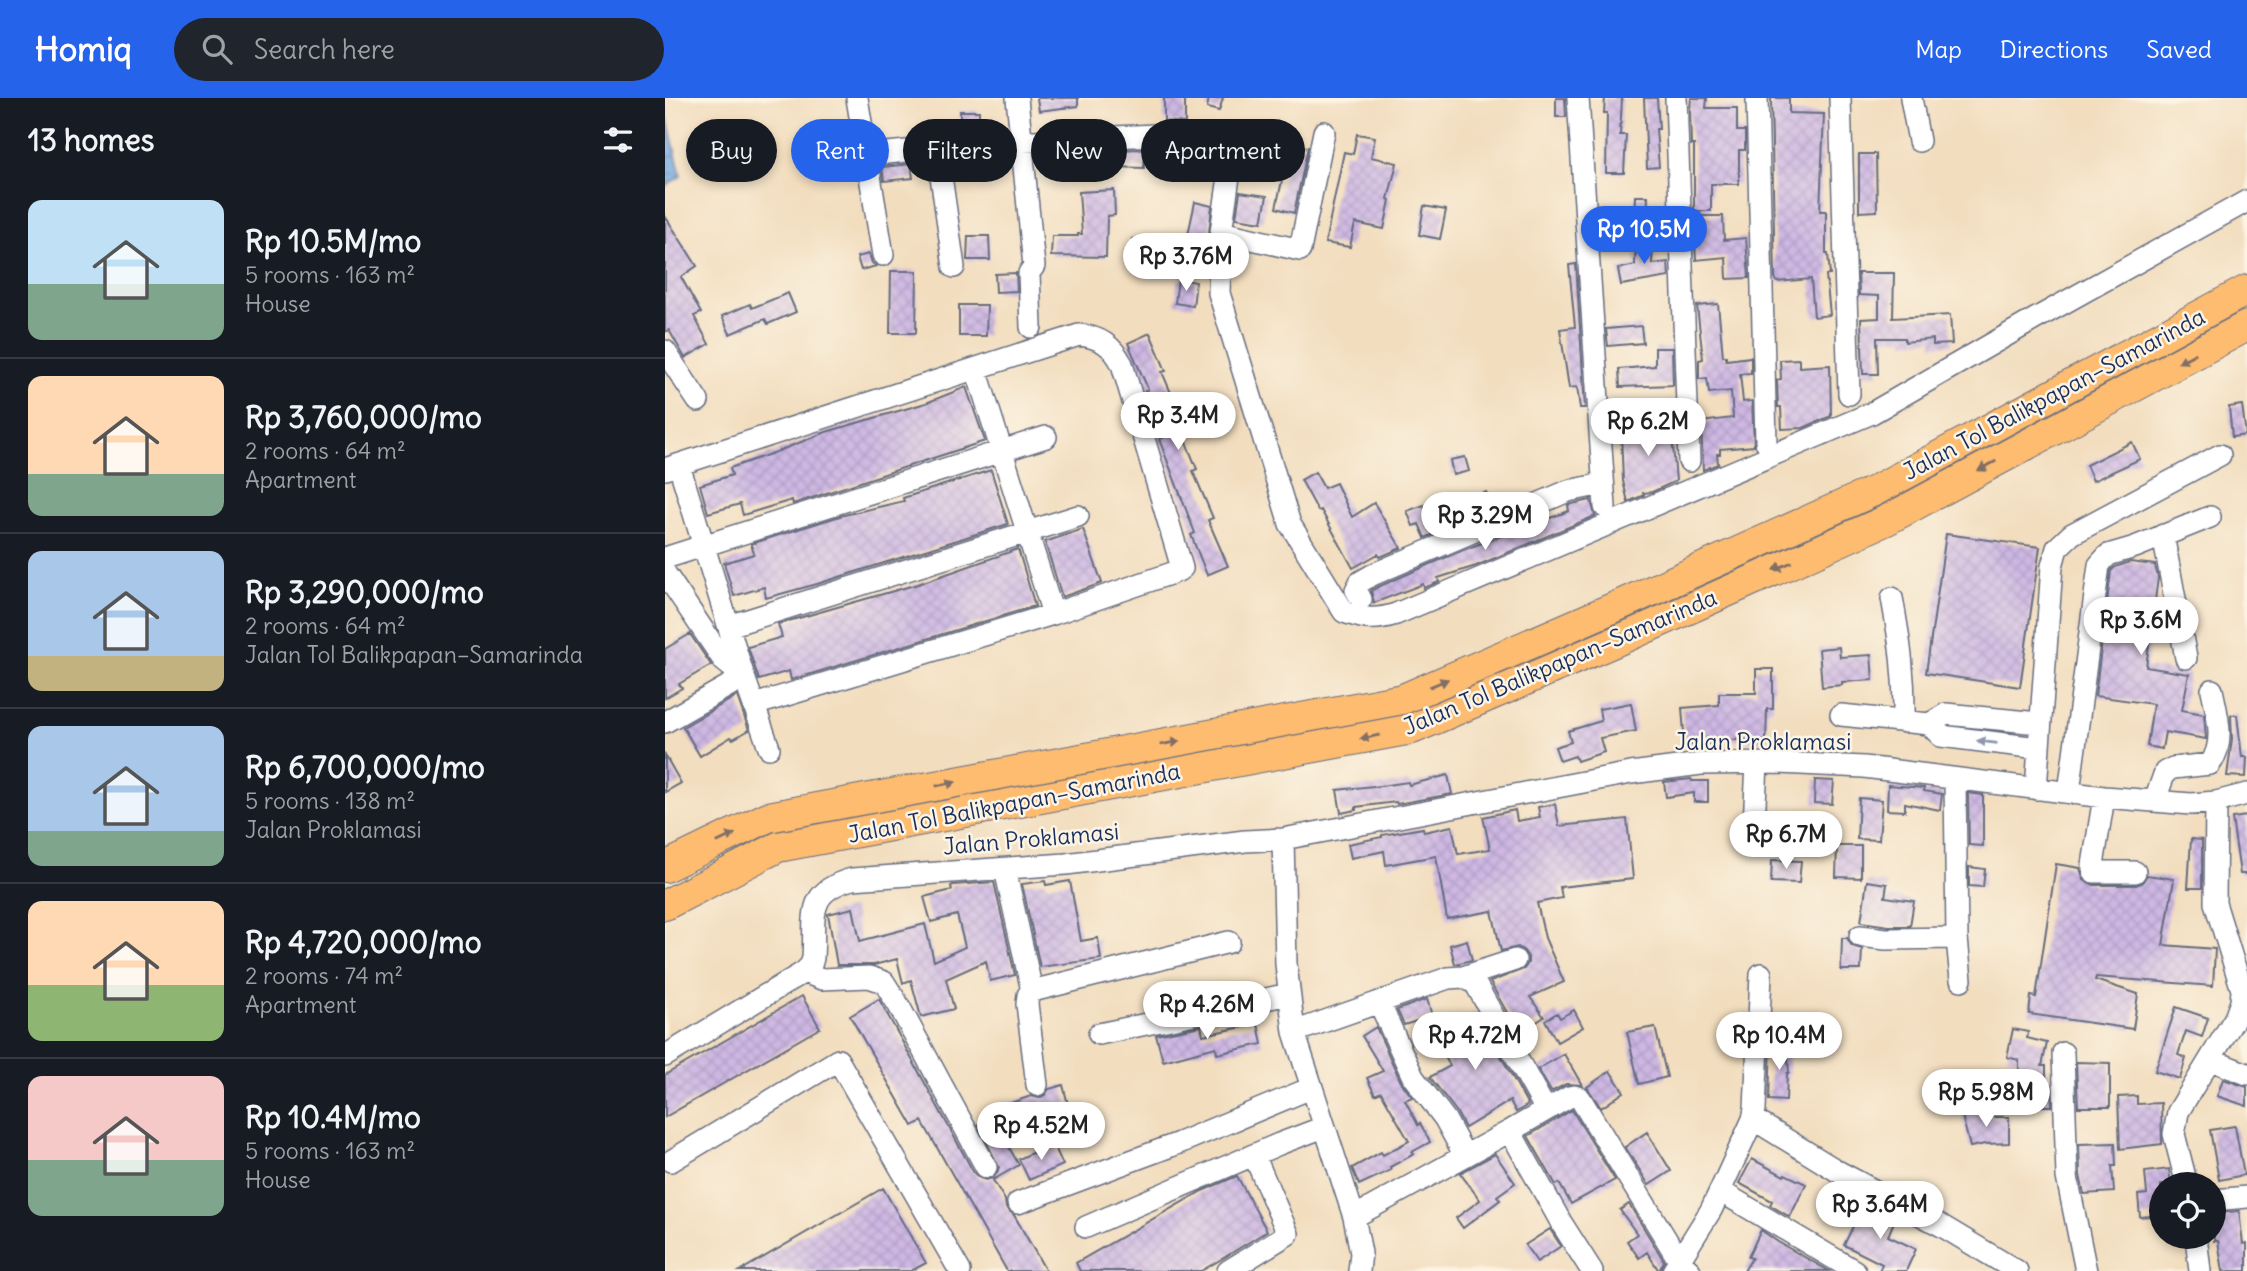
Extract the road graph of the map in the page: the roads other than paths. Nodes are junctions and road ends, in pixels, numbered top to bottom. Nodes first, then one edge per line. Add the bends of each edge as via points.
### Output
1 (857, 98) edge
2 (1017, 98) edge
3 (1578, 98) edge
4 (1677, 98) edge
5 (1756, 98) edge
6 (1840, 98) edge
7 (1911, 98) edge
8 (861, 119) edge
9 (1324, 132) dead end
10 (1017, 141) edge
11 (1021, 141) junction
12 (1919, 141) dead end
13 (872, 182) edge
14 (942, 182) edge
15 (2247, 201) edge
16 (1221, 232) junction
17 (883, 255) dead end
18 (954, 267) dead end
19 (2247, 290) edge
20 (2247, 326) edge
21 (1031, 327) dead end
22 (665, 351) edge
23 (976, 369) junction
24 (1849, 394) dead end
25 (698, 401) dead end
26 (1046, 437) dead end
27 (1766, 442) dead end
28 (1002, 451) junction
29 (2220, 455) dead end
30 (1689, 461) dead end
31 (672, 467) edge
32 (1604, 484) junction
33 (1605, 506) dead end
34 (1078, 516) dead end
35 (2210, 516) dead end
36 (1027, 532) junction
37 (2163, 535) junction
38 (706, 546) junction
39 (665, 558) edge
40 (665, 573) edge
41 (1892, 598) dead end
42 (1361, 599) dead end
43 (1053, 614) junction
44 (729, 626) junction
45 (2186, 659) dead end
46 (744, 677) junction
47 (2212, 690) dead end
48 (754, 705) junction
49 (1841, 715) dead end
50 (665, 722) edge
51 (1904, 722) junction
52 (2039, 723) junction
53 (1929, 724) junction
54 (769, 748) dead end
55 (2038, 748) junction
56 (1757, 763) junction
57 (1955, 780) junction
58 (2036, 789) junction
59 (2069, 792) junction
60 (2247, 794) edge
61 (2104, 797) junction
62 (2155, 800) junction
63 (2216, 802) junction
64 (1283, 839) junction
65 (1753, 846) dead end
66 (665, 867) edge
67 (1005, 869) junction
68 (2135, 872) dead end
69 (665, 905) edge
70 (1860, 936) dead end
71 (1957, 939) junction
72 (1229, 942) dead end
73 (1515, 960) dead end
74 (804, 972) junction
75 (1761, 974) dead end
76 (1463, 977) junction
77 (1961, 980) dead end
78 (1032, 991) junction
79 (1289, 994) junction
80 (1379, 1002) junction
81 (1294, 1032) junction
82 (1099, 1034) dead end
83 (2063, 1054) dead end
84 (665, 1056) edge
85 (2211, 1060) junction
86 (2247, 1074) edge
87 (1037, 1085) dead end
88 (1311, 1088) junction
89 (1546, 1110) junction
90 (1753, 1119) junction
91 (1324, 1127) junction
92 (1505, 1134) junction
93 (1254, 1155) junction
94 (1465, 1156) junction
95 (671, 1161) dead end
96 (986, 1167) dead end
97 (2183, 1172) edge
98 (1720, 1191) junction
99 (2247, 1197) edge
100 (2226, 1199) edge
101 (1018, 1203) dead end
102 (1354, 1217) junction
103 (1086, 1227) dead end
104 (2197, 1249) edge
105 (1681, 1268) edge
106 (960, 1271) edge
107 (1228, 1271) edge
108 (1359, 1271) edge
109 (1592, 1271) edge
110 (1856, 1271) edge
111 (2017, 1271) edge
112 (2086, 1271) edge
113 (2200, 1271) edge

1 - 8 street
2 - 11 street
3 - 32 street
4 - 30 street
5 - 27 street
6 - 24 street
7 - 12 street
9 - 16 street via 1300,250
10 - 11 street
11 - 16 street via 1175,134 1203,140 1219,148 1231,163
11 - 21 street via 1034,265 1029,273
13 - 17 street
14 - 18 street
15 - 16 street via 1872,413 1396,614 1366,619 1344,612 1290,524 1219,293
66 -> 19 highway, Jalan Tol Balikpapan–Samarinda via 768,817 1403,699 1874,491
20 -> 69 highway, Jalan Tol Balikpapan–Samarinda via 1887,520 1412,729 778,848
22 - 25 street
23 - 28 street
23 - 31 street
23 - 43 street via 1079,335 1104,341 1122,364 1182,568
26 - 28 street
28 - 36 street
28 - 38 street
29 - 52 street via 2072,534 2057,548
31 - 38 street
32 - 33 street
32 - 42 street via 1568,491 1374,574 1360,582 1356,590
34 - 36 street
35 - 37 street
36 - 43 street
36 - 44 street
37 - 45 street
37 - 59 street via 2108,555 2099,565
38 - 39 street
38 - 44 street
40 - 46 street via 724,661
41 - 51 street via 1905,683
43 - 48 street
44 - 46 street
46 - 48 street
46 - 50 street
47 - 62 street via 2220,728 2217,755 2210,764 2165,772
48 - 54 street
49 - 51 street
51 - 53 street
52 - 53 street via 1946,713
52 - 55 street
55 -> 53 street via 1941,736
55 - 58 street
56 - 57 street, Jalan Proklamasi via 1864,767
56 - 64 street, Jalan Proklamasi via 1642,772
56 - 65 street
57 - 58 street, Jalan Proklamasi
57 - 71 street
58 - 59 street, Jalan Proklamasi
59 - 61 street, Jalan Proklamasi
60 - 63 street, Jalan Proklamasi
61 - 62 street, Jalan Proklamasi
61 - 68 street via 2094,872
62 - 63 street, Jalan Proklamasi
63 - 85 street via 2215,903 2242,990 2235,1018
64 - 67 street, Jalan Proklamasi
64 - 79 street
67 - 74 street, Jalan Proklamasi via 852,879 827,888 814,910 813,957
67 - 78 street
70 - 71 street
71 - 77 street
72 - 78 street
73 - 76 street
74 - 84 street
74 - 96 street via 822,979 869,977 884,982
75 - 90 street
76 - 80 street
76 - 89 street via 1475,983
78 - 87 street via 1027,1004
79 - 81 street
79 - 82 street
80 - 81 street
80 - 94 street via 1413,1077 1445,1119
81 - 88 street
83 - 112 street via 2067,1177
85 - 86 street
85 - 97 street via 2175,1124
88 - 91 street
88 - 101 street
89 - 92 street
89 - 105 street via 1569,1097 1580,1098
90 - 98 street
90 - 111 street
91 - 93 street
91 - 102 street
92 - 94 street
92 - 109 street
93 - 103 street
93 - 107 street via 1288,1234
94 - 102 street
95 - 106 street via 838,1060
98 - 105 street
98 - 110 street
99 - 100 street
102 - 108 street via 1361,1253
104 - 113 street

